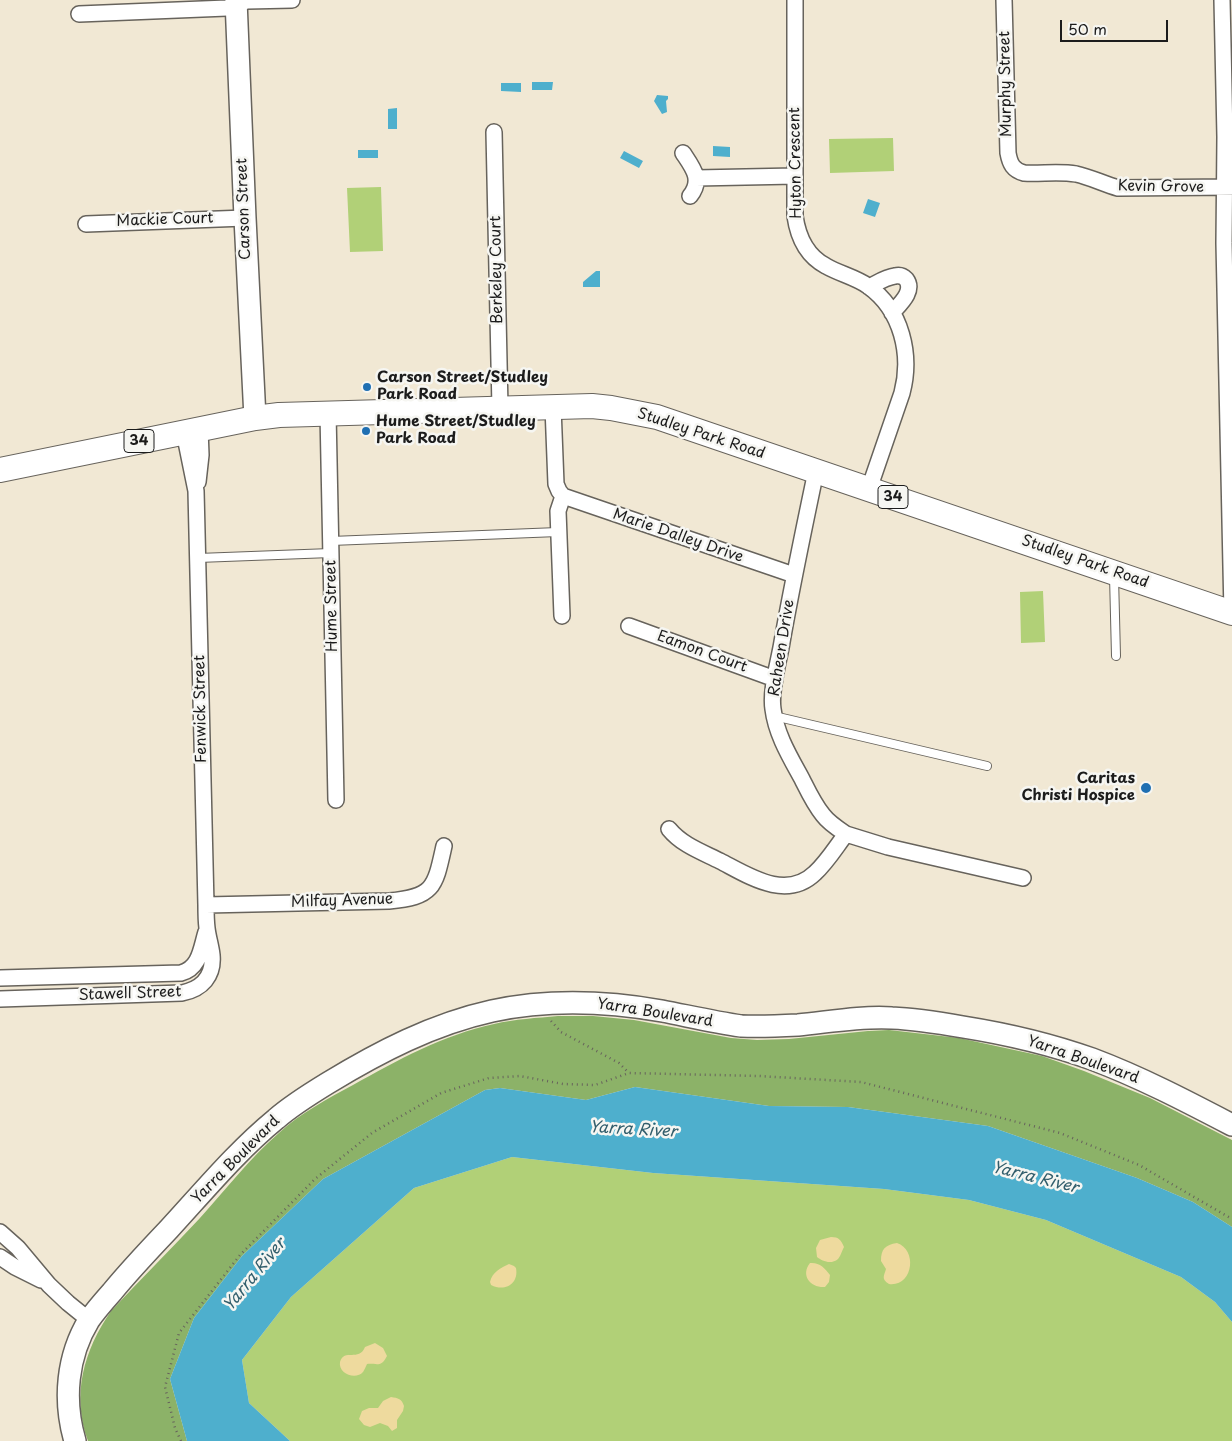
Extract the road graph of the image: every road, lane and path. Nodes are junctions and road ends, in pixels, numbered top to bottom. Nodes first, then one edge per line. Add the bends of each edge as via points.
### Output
1 (292, 0) edge
2 (795, 0) edge
3 (1004, 0) edge
4 (1222, 0) edge
5 (237, 2) edge
6 (79, 14) dead end
7 (494, 132) dead end
8 (683, 153) dead end
9 (1012, 167) joint
10 (795, 176) junction
11 (696, 178) junction
12 (1228, 187) edge
13 (690, 196) dead end
14 (245, 218) junction
15 (86, 224) dead end
16 (869, 287) junction
17 (892, 313) junction
18 (553, 407) junction
19 (500, 408) junction
20 (328, 413) junction
21 (255, 418) junction
22 (192, 430) junction
23 (0, 470) edge
24 (816, 471) junction
25 (869, 489) junction
26 (563, 496) junction
27 (558, 532) junction
28 (331, 547) junction
29 (198, 558) junction
30 (1114, 572) junction
31 (794, 575) junction
32 (1232, 613) edge
33 (562, 616) dead end
34 (629, 626) dead end
35 (1116, 656) dead end
36 (775, 679) junction
37 (774, 716) junction
38 (987, 766) dead end
39 (336, 800) dead end
40 (669, 829) dead end
41 (846, 834) junction
42 (444, 846) dead end
43 (1023, 878) dead end
44 (206, 905) junction
45 (207, 928) junction
46 (0, 978) edge
47 (0, 999) edge
48 (548, 1018) dead end
49 (629, 1073) junction
50 (1232, 1125) edge
51 (1232, 1219) edge
52 (0, 1232) edge
53 (0, 1256) edge
54 (49, 1285) junction
55 (89, 1320) junction
56 (75, 1441) edge
57 (181, 1441) edge

1 - 5 street
2 - 10 street, Hyton Crescent
3 - 9 street, Murphy Street via 1008,153
4 - 12 street
5 - 6 street via 227,8
5 - 14 main road, Carson Street
7 - 19 street, Berkeley Court
8 - 11 street
9 - 12 street, Kevin Grove via 1024,173 1074,174 1118,188
10 - 11 street
10 - 16 street, Hyton Crescent via 797,227 806,248 825,266
11 - 13 street via 697,185
12 - 32 street via 1224,243
14 - 15 street, Mackie Court
14 - 21 main road, Carson Street
16 - 17 street, Hyton Crescent
16 - 17 street via 891,276 903,276 907,280 909,291
17 - 25 street, Hyton Crescent via 903,340 905,380
18 - 19 main road, Studley Park Road / 34
18 - 24 main road, Studley Park Road / 34 via 592,406 635,412
18 - 26 street via 556,484
19 - 20 main road, Studley Park Road / 34
20 - 21 main road, Studley Park Road / 34
20 - 28 street, Hume Street
21 - 22 main road, Studley Park Road / 34
22 - 23 main road, Studley Park Road / 34
22 - 29 street, Fenwick Street via 201,455 196,490
24 - 25 main road, Studley Park Road / 34
24 - 31 street, Raheen Drive
25 - 30 main road, Studley Park Road / 34
26 - 27 street via 558,511
26 - 31 street, Marie Dalley Drive
27 - 28 lane
27 - 33 street
28 - 29 lane
28 - 39 street, Hume Street
29 - 44 street, Fenwick Street
30 - 32 main road, Studley Park Road / 34
30 - 35 lane
31 - 36 street, Raheen Drive
34 - 36 street, Eamon Court
36 - 37 street, Raheen Drive
37 - 38 lane
37 - 41 street, Raheen Drive via 785,747 811,796 833,826
40 - 41 street via 684,843 752,878 776,886 803,881 814,874
41 - 43 street, Raheen Drive
42 - 44 street, Milfay Avenue via 435,881 429,890 414,897 389,901
44 - 45 street, Fenwick Street
45 - 46 street, Stawell Street via 196,962 188,971 181,973
45 - 47 street, Stawell Street via 212,964 204,982 192,991
48 - 49 path via 561,1032 618,1063
49 - 51 path via 861,1082 1060,1133 1139,1164
49 - 57 path via 594,1085 563,1084 520,1076 488,1078 441,1093 372,1133 315,1179 240,1255 179,1333 165,1387
50 - 55 main road, Yarra Boulevard via 1156,1087 1076,1054 1041,1042 939,1023 875,1017 759,1027 606,1004 560,1002 514,1007 439,1026 409,1039 294,1105 236,1156
52 - 54 street
53 - 54 street
54 - 55 street
55 - 56 main road, Yarra Boulevard via 70,1372 68,1410

